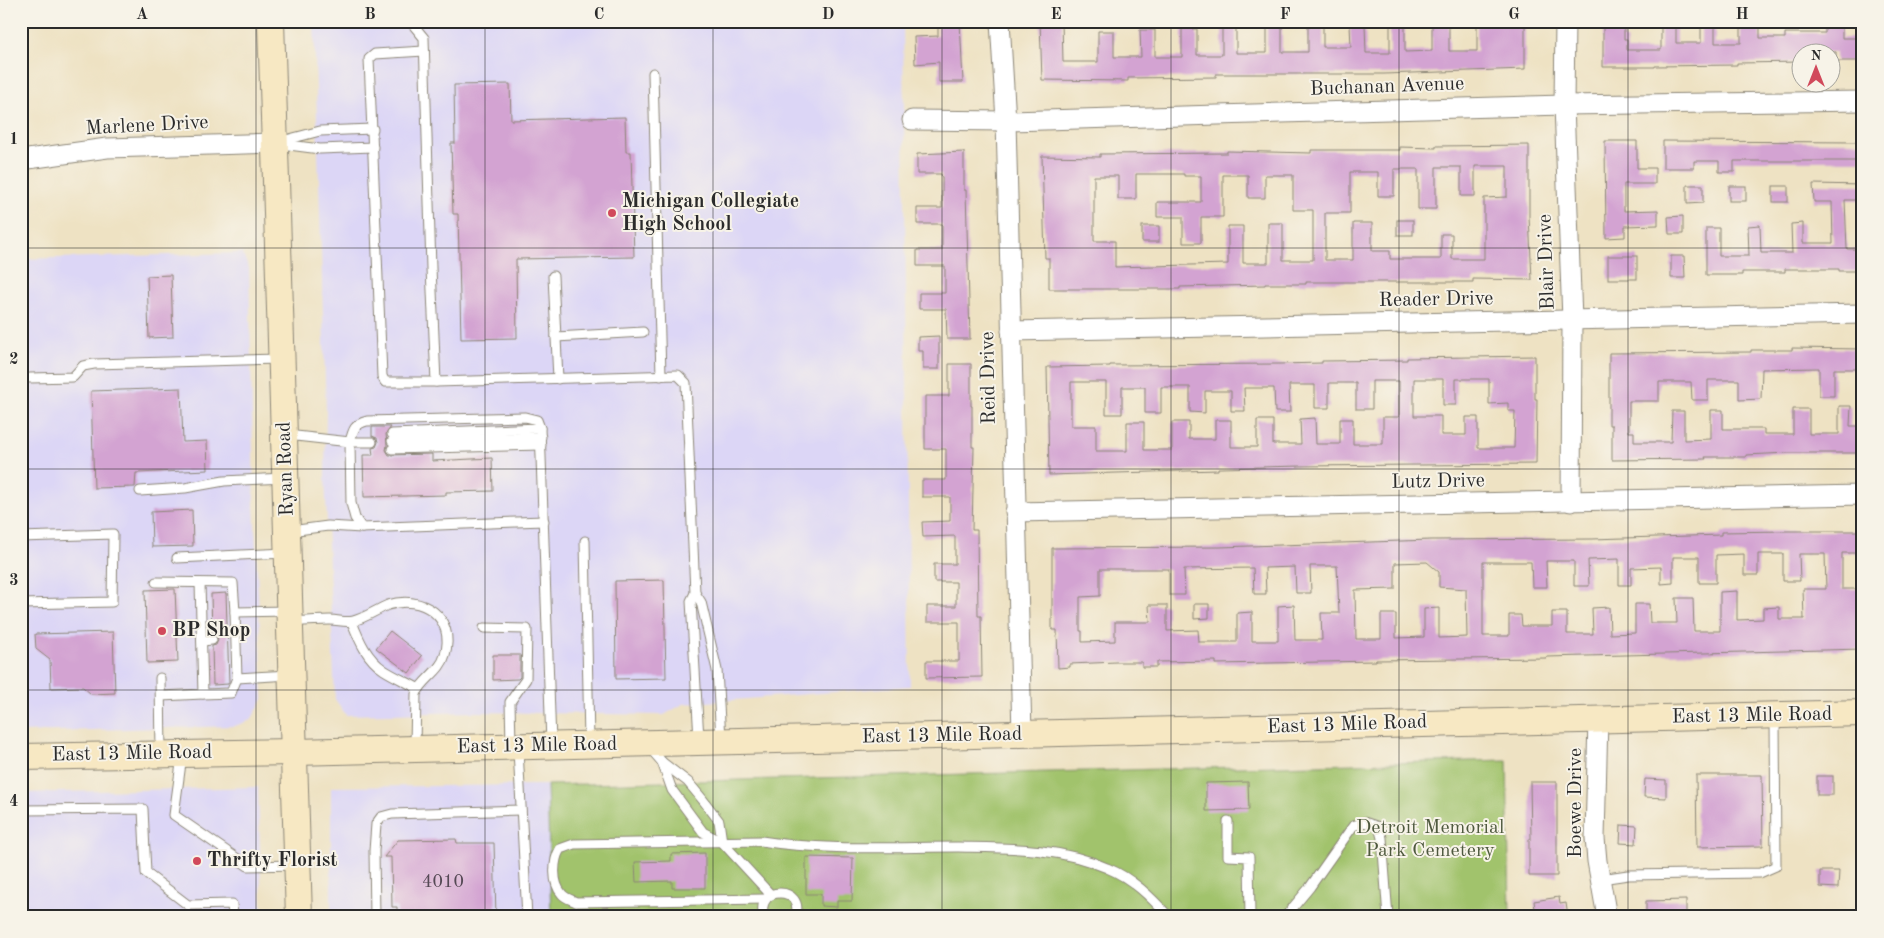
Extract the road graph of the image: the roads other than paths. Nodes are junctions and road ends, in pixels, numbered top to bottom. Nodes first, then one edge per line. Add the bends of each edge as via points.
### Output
1 (271, 21) edge
2 (410, 21) edge
3 (1000, 21) edge
4 (1565, 21) edge
5 (424, 51) junction
6 (653, 74) dead end
7 (1863, 101) edge
8 (1564, 105) junction
9 (912, 120) dead end
10 (1006, 121) junction
11 (372, 129) junction
12 (276, 143) junction
13 (374, 148) junction
14 (21, 160) edge
15 (552, 276) dead end
16 (1863, 314) edge
17 (1572, 320) junction
18 (1011, 331) junction
19 (643, 332) dead end
20 (556, 336) junction
21 (282, 359) junction
22 (661, 376) junction
23 (30, 378) dead end
24 (558, 379) junction
25 (436, 382) junction
26 (285, 435) junction
27 (541, 437) junction
28 (350, 442) junction
29 (372, 442) dead end
30 (286, 478) junction
31 (140, 491) dead end
32 (1863, 495) edge
33 (1571, 502) junction
34 (1015, 512) junction
35 (544, 522) junction
36 (362, 528) junction
37 (21, 537) edge
38 (585, 541) dead end
39 (288, 542) junction
40 (177, 558) dead end
41 (156, 582) dead end
42 (200, 583) junction
43 (695, 594) junction
44 (21, 604) edge
45 (235, 612) junction
46 (290, 616) junction
47 (352, 622) junction
48 (484, 628) dead end
49 (212, 640) dead end
50 (202, 641) junction
51 (292, 675) junction
52 (160, 678) dead end
53 (237, 678) junction
54 (418, 689) junction
55 (203, 694) junction
56 (161, 696) junction
57 (1863, 713) edge
58 (1774, 715) junction
59 (1598, 719) junction
60 (21, 725) edge
61 (1022, 734) junction
62 (710, 742) junction
63 (552, 745) junction
64 (589, 745) junction
65 (515, 746) junction
66 (415, 749) junction
67 (295, 752) junction
68 (654, 753) junction
69 (172, 754) junction
70 (22, 757) edge
71 (21, 810) edge
72 (521, 810) junction
73 (1228, 821) dead end
74 (722, 842) junction
75 (298, 866) junction
76 (1600, 879) junction
77 (768, 897) junction
78 (797, 916) edge
79 (233, 917) edge
80 (299, 917) edge
81 (375, 917) edge
82 (527, 917) edge
83 (764, 917) edge
84 (1169, 917) edge
85 (1250, 917) edge
86 (1285, 917) edge
87 (1388, 917) edge
88 (1607, 917) edge

1 - 12 main road, Ryan Road
2 - 5 lane via 424,38
3 - 10 street, Reid Drive
4 - 8 street, Blair Drive
5 - 11 lane via 375,54 369,59
5 - 25 lane
6 - 22 lane
7 - 8 street, Buchanan Avenue
8 - 10 street, Buchanan Avenue
8 - 17 street, Blair Drive
9 - 10 street, Buchanan Avenue
10 - 18 street, Reid Drive
11 - 12 lane via 320,131
11 - 13 lane
12 - 13 lane via 320,149
12 - 14 street, Marlene Drive via 107,148
12 - 21 main road, Ryan Road
13 - 25 lane via 382,376 385,382
15 - 20 lane
16 - 17 street, Reader Drive
17 - 18 street, Reader Drive
17 - 33 street, Blair Drive
18 - 34 street, Reid Drive
19 - 20 lane
20 - 24 lane
21 - 23 lane via 94,364 83,366 73,377
21 - 26 main road, Ryan Road
22 - 24 lane
22 - 43 lane via 678,376 686,383
24 - 25 lane
26 - 28 lane
26 - 30 main road, Ryan Road
27 - 27 lane via 392,442
27 - 28 lane via 537,420 525,417 367,420 353,428
27 - 35 lane
28 - 29 lane
28 - 36 lane via 351,502 355,518
30 - 31 lane via 224,481
30 - 39 main road, Ryan Road
32 - 33 street, Lutz Drive
33 - 34 street, Lutz Drive
34 - 61 street, Reid Drive
35 - 36 lane
35 - 63 lane
36 - 39 lane via 328,526
37 - 44 lane via 112,534 112,602
38 - 64 lane
39 - 40 lane
39 - 46 main road, Ryan Road
41 - 42 lane
42 - 45 lane via 233,583
42 - 50 lane
43 - 62 lane via 691,601
43 - 62 lane via 701,602 717,670
45 - 46 lane
45 - 53 lane via 232,640
46 - 47 lane
46 - 51 main road, Ryan Road
47 - 54 lane via 360,642 376,663
47 - 54 lane via 389,605 402,603 422,604 440,616 446,629 445,656
48 - 65 lane via 527,628 526,679 510,702
49 - 50 lane
50 - 55 lane
51 - 53 lane
51 - 67 main road, Ryan Road
52 - 56 lane
53 - 55 lane via 231,693
54 - 66 lane
55 - 56 lane
56 - 69 lane
57 - 58 main road, East 13 Mile Road
58 - 59 main road, East 13 Mile Road
58 - 76 lane via 1776,866 1760,873 1628,875
59 - 61 main road, East 13 Mile Road
59 - 76 street, Boewe Drive via 1595,838
60 - 70 lane
61 - 62 main road, East 13 Mile Road
62 - 68 main road, East 13 Mile Road
63 - 64 main road, East 13 Mile Road
63 - 65 main road, East 13 Mile Road
64 - 68 main road, East 13 Mile Road
65 - 66 main road, East 13 Mile Road
65 - 72 lane
66 - 67 main road, East 13 Mile Road
67 - 69 main road, East 13 Mile Road
67 - 75 main road, Ryan Road
68 - 74 lane via 672,790 703,832
68 - 74 lane via 688,782 713,814 718,821
69 - 70 main road, East 13 Mile Road
69 - 75 lane via 174,815 248,866
71 - 79 lane via 143,809 146,873 188,905 232,904
72 - 81 lane via 381,817 376,824 374,851
72 - 82 lane
73 - 85 lane via 1228,856 1249,857
74 - 77 lane
74 - 77 lane via 574,844 560,849 556,857 556,885 563,896 576,902
74 - 84 lane via 1024,848 1070,855 1108,868 1141,888
75 - 80 main road, Ryan Road
76 - 88 street, Boewe Drive
77 - 78 lane via 784,893 790,896 797,907
77 - 83 lane via 763,905
86 - 87 lane via 1354,826 1364,822 1379,827 1382,838

